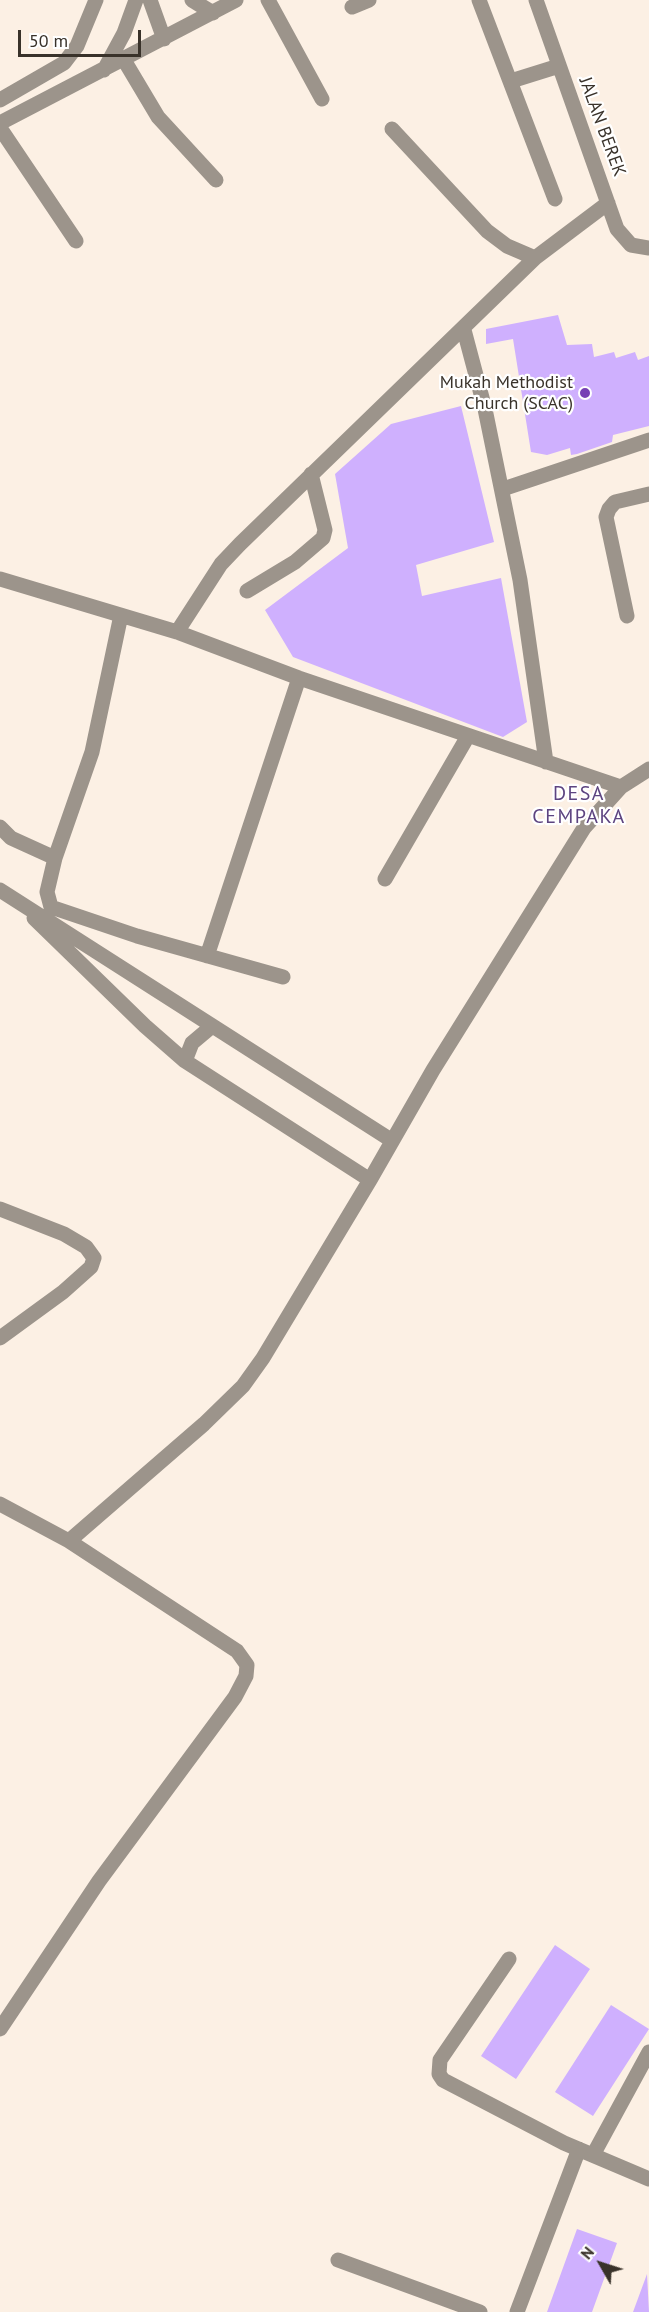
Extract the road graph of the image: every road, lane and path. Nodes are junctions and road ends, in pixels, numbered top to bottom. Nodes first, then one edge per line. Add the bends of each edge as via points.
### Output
1 (96, 0) edge
2 (136, 0) edge
3 (150, 0) edge
4 (192, 0) edge
5 (236, 0) edge
6 (268, 0) edge
7 (369, 0) edge
8 (479, 0) edge
9 (536, 0) edge
10 (352, 7) dead end
11 (213, 13) junction
12 (164, 39) junction
13 (124, 60) junction
14 (559, 66) junction
15 (104, 70) junction
16 (511, 81) junction
17 (322, 99) dead end
18 (0, 100) edge
19 (0, 126) edge
20 (392, 129) dead end
21 (216, 180) dead end
22 (555, 199) dead end
23 (608, 203) junction
24 (76, 241) dead end
25 (649, 249) edge
26 (535, 258) junction
27 (464, 330) junction
28 (649, 440) edge
29 (311, 474) junction
30 (502, 489) junction
31 (649, 494) edge
32 (0, 579) edge
33 (247, 591) dead end
34 (121, 615) junction
35 (627, 616) dead end
36 (177, 632) junction
37 (299, 678) junction
38 (468, 736) junction
39 (546, 762) junction
40 (649, 769) edge
41 (621, 787) junction
42 (0, 827) edge
43 (55, 858) junction
44 (386, 879) dead end
45 (6, 894) edge
46 (207, 956) junction
47 (283, 977) dead end
48 (210, 1027) junction
49 (185, 1061) junction
50 (392, 1140) junction
51 (370, 1180) junction
52 (0, 1209) edge
53 (0, 1338) edge
54 (0, 1504) edge
55 (69, 1541) junction
56 (509, 1959) dead end
57 (0, 2028) edge
58 (649, 2052) edge
59 (586, 2152) junction
60 (649, 2179) edge
61 (338, 2260) dead end
62 (480, 2312) edge
63 (517, 2312) edge

1 - 18 street via 77,46 64,63
2 - 15 street
3 - 12 street
4 - 11 street
5 - 11 street
6 - 17 street
7 - 10 street
8 - 16 street
9 - 14 street, JALAN BEREK
11 - 12 street
12 - 13 street
13 - 15 street
13 - 21 street via 158,117
14 - 16 street
14 - 23 street, JALAN BEREK
15 - 19 street
16 - 22 street
19 - 24 street
20 - 26 street via 487,231 507,246
23 - 25 street, JALAN BEREK via 624,239
23 - 26 street
26 - 27 street
27 - 29 street
27 - 30 street
28 - 30 street
29 - 33 street via 325,530 323,538 295,562
29 - 36 street via 221,564
30 - 39 street via 520,579
31 - 35 street via 615,502 606,517
32 - 34 street
34 - 36 street
34 - 43 street via 92,752
36 - 37 street
37 - 38 street
37 - 46 street
38 - 39 street
38 - 44 street
39 - 41 street
40 - 41 street
41 - 50 street via 584,828
42 - 43 street via 11,838
43 - 46 street via 47,892 51,907
45 - 48 street
45 - 49 street
46 - 47 street
48 - 49 street via 192,1042
48 - 50 street
49 - 51 street
50 - 51 street
51 - 55 street via 243,1386
52 - 53 street via 64,1234 86,1247 94,1258 91,1267 63,1292
54 - 55 street
55 - 57 street via 237,1651 246,1665 246,1676 235,1697 99,1881
56 - 59 street via 440,2060 439,2074 472,2096
58 - 59 street
59 - 60 street
59 - 63 street
61 - 62 street

